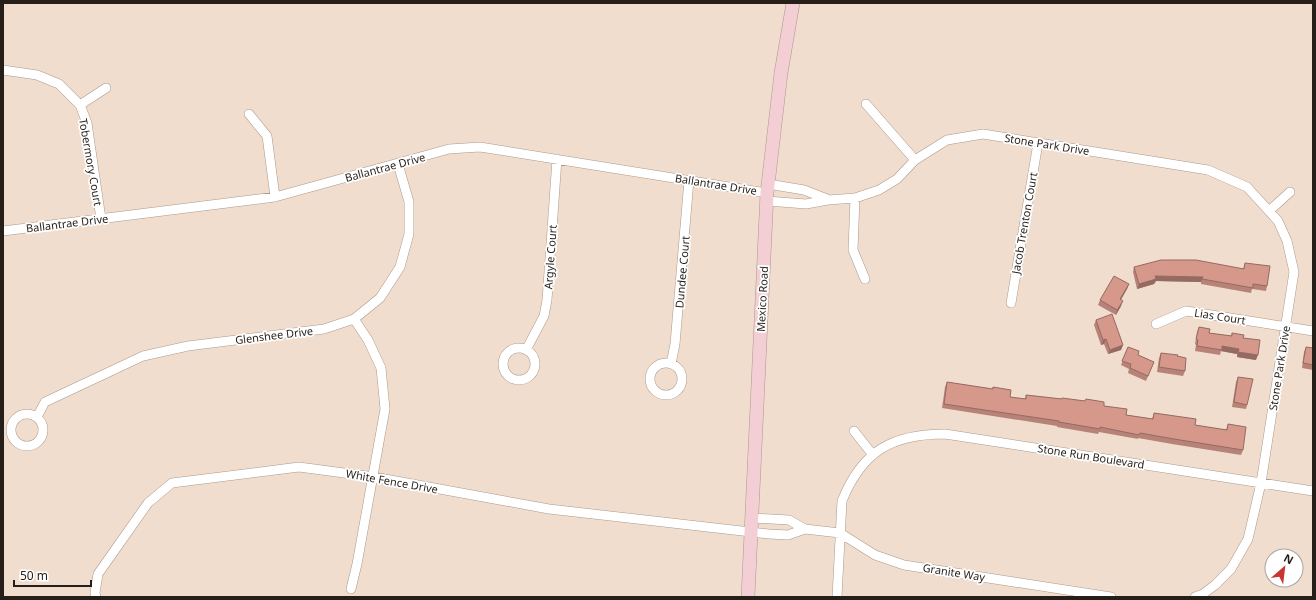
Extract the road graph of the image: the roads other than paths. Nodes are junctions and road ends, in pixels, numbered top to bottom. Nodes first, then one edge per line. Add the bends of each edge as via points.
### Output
1 (793, 3) edge
2 (3, 70) edge
3 (106, 88) dead end
4 (866, 104) dead end
5 (80, 105) junction
6 (249, 114) dead end
7 (1038, 143) junction
8 (557, 159) junction
9 (915, 160) junction
10 (398, 164) junction
11 (689, 180) junction
12 (768, 192) junction
13 (1290, 192) dead end
14 (275, 197) junction
15 (855, 198) junction
16 (828, 200) junction
17 (1269, 211) junction
18 (101, 219) junction
19 (3, 231) edge
20 (865, 279) dead end
21 (1011, 303) dead end
22 (354, 319) junction
23 (1156, 324) dead end
24 (1286, 326) junction
25 (1313, 331) edge
26 (526, 350) dead end
27 (671, 364) dead end
28 (36, 417) dead end
29 (854, 431) dead end
30 (873, 455) junction
31 (374, 477) junction
32 (1261, 483) junction
33 (1313, 491) edge
34 (752, 518) junction
35 (805, 529) junction
36 (751, 532) junction
37 (840, 533) junction
38 (351, 589) dead end
39 (96, 597) edge
40 (748, 597) edge
41 (837, 597) edge
42 (1110, 597) edge
43 (1195, 597) edge

1 - 12 street, Mexico Road via 781,73
2 - 5 street, Tobermory Court via 37,75 59,84
3 - 5 street, Tobermory Court
4 - 9 street
5 - 18 street, Tobermory Court via 87,123
6 - 14 street via 267,136
7 - 9 street, Stone Park Drive via 983,134 947,140
7 - 17 street, Stone Park Drive via 1208,170 1247,187
7 - 21 street, Jacob Trenton Court
8 - 10 street, Ballantrae Drive via 480,147 449,149
8 - 11 street, Ballantrae Drive
8 - 26 street, Argyle Court via 547,300 544,316
9 - 15 street, Stone Park Drive via 897,179 879,190
10 - 14 street, Ballantrae Drive
10 - 22 street, Glenshee Drive via 409,202 409,234 400,267 380,298
11 - 12 street, Ballantrae Drive
11 - 27 street, Dundee Court via 675,344
12 - 16 street, Stone Park Drive via 804,190
12 - 16 street, Stone Park Drive via 806,204
12 - 34 street, Mexico Road
13 - 17 street
14 - 18 street, Ballantrae Drive
15 - 16 street, Stone Park Drive
15 - 20 street via 853,250
17 - 24 street, Stone Park Drive via 1278,221 1287,241 1294,272
18 - 19 street, Ballantrae Drive
22 - 28 street, Glenshee Drive via 324,329 188,346 143,356 44,402
22 - 31 street via 368,340 380,368 385,409
23 - 24 street, Lias Court via 1186,310
24 - 25 street, Lias Court
24 - 32 street, Stone Park Drive
29 - 30 street
30 - 32 street, Stone Run Boulevard via 887,444 908,437 945,434
30 - 37 street, Stone Run Boulevard via 856,473 842,500
31 - 36 street, White Fence Drive via 549,509
31 - 38 street
31 - 39 street, White Fence Drive via 299,467 172,483 148,503 98,574
32 - 33 street, Stone Run Boulevard
32 - 43 street via 1248,539 1231,569 1215,585
34 - 35 street, Granite Way via 789,520
34 - 36 street, Mexico Road
35 - 36 street, Granite Way via 788,535
35 - 37 street, Granite Way
36 - 40 street, Mexico Road
37 - 41 street, Stone Run Boulevard
37 - 42 street, Granite Way via 875,555 904,564

